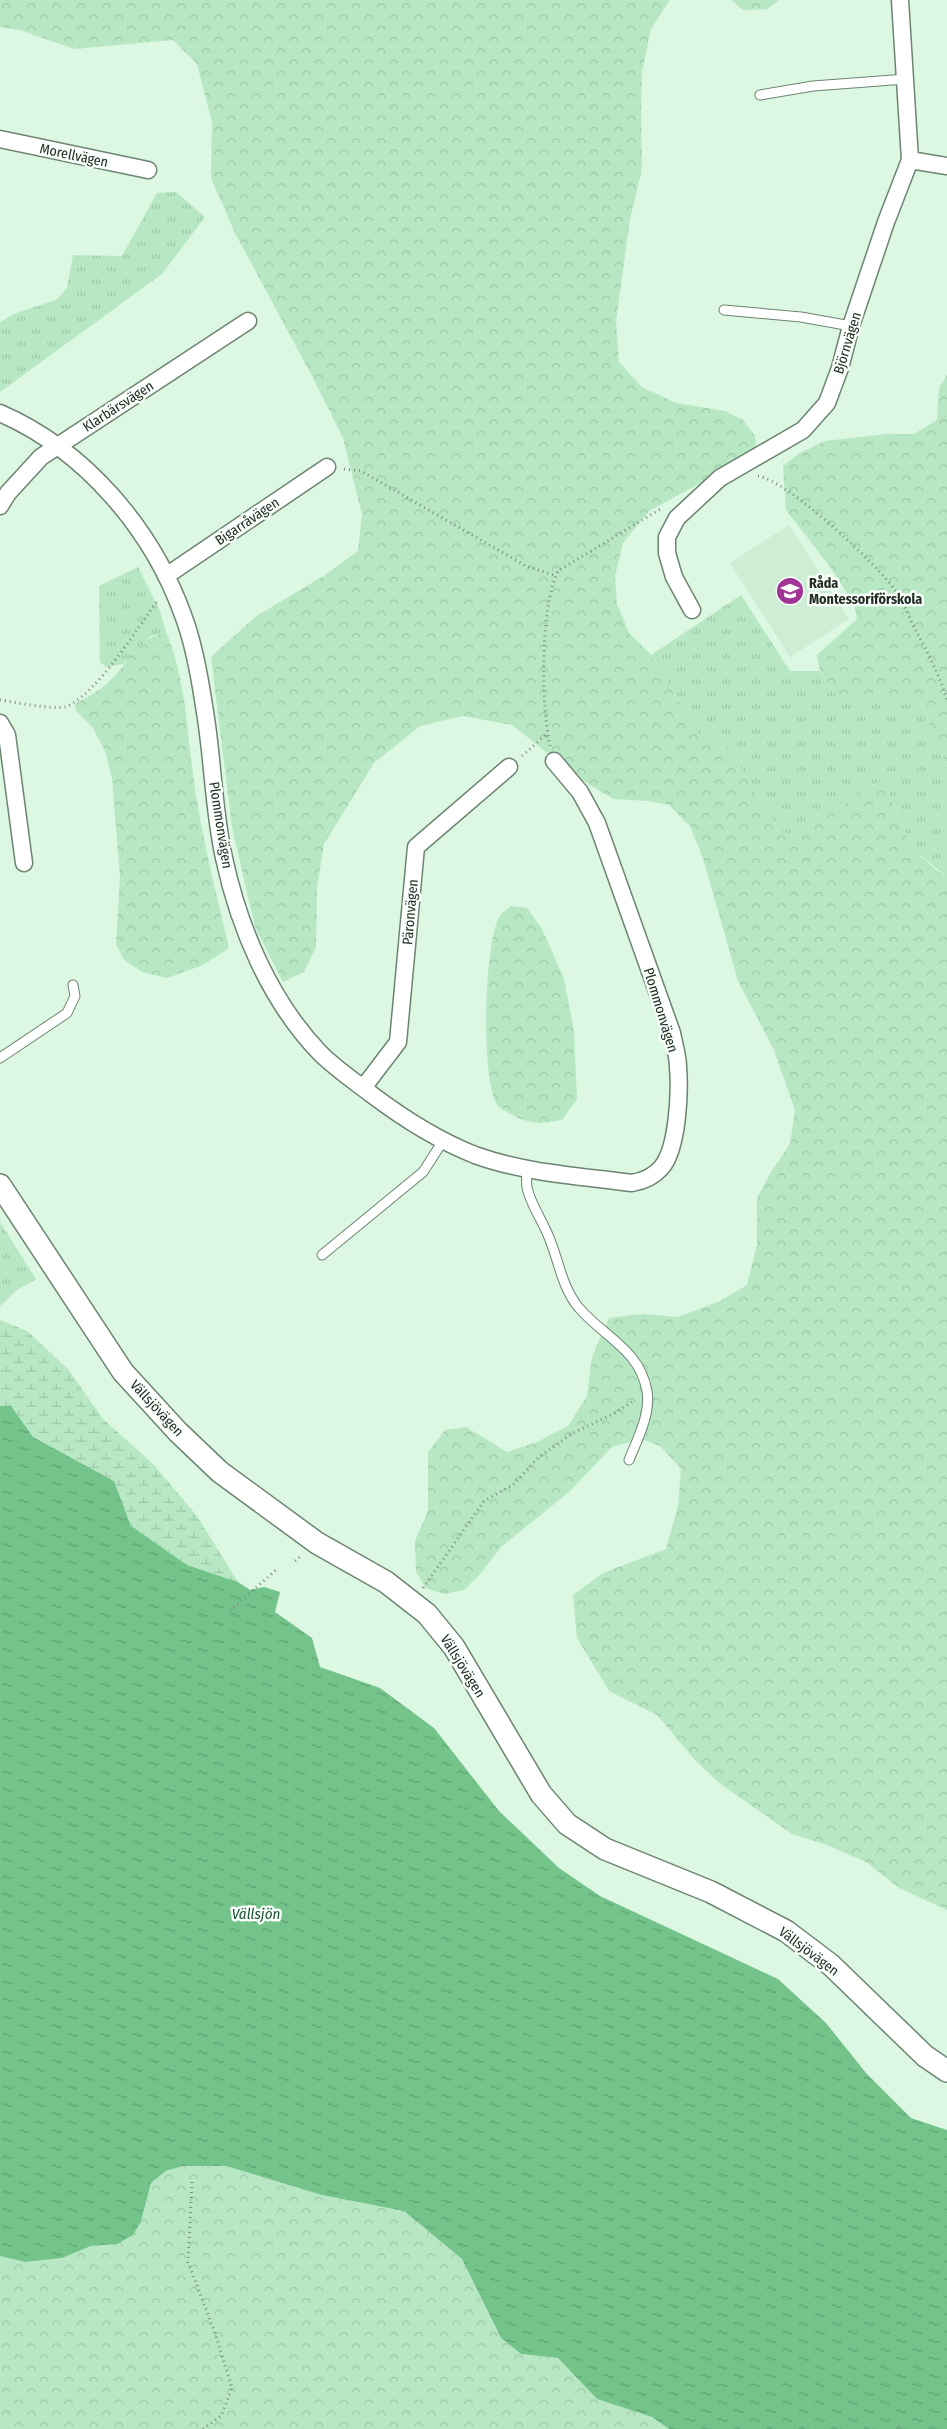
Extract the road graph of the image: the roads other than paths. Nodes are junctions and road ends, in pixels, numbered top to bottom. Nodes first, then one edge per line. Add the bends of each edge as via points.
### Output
1 (900, 0) edge
2 (906, 79) junction
3 (760, 95) dead end
4 (0, 140) edge
5 (910, 160) junction
6 (947, 166) edge
7 (148, 170) dead end
8 (724, 310) dead end
9 (248, 321) dead end
10 (851, 326) junction
11 (0, 413) edge
12 (57, 446) junction
13 (327, 467) dead end
14 (0, 506) edge
15 (169, 583) junction
16 (692, 610) dead end
17 (0, 723) edge
18 (554, 761) road end
19 (509, 767) road end
20 (24, 863) dead end
21 (73, 985) dead end
22 (0, 1058) edge
23 (363, 1088) junction
24 (442, 1141) junction
25 (528, 1168) junction
26 (0, 1185) edge
27 (322, 1255) dead end
28 (629, 1460) dead end
29 (947, 2071) edge

1 - 2 street, Björnvägen
2 - 3 lane via 814,86
2 - 5 street, Björnvägen
4 - 7 street, Morellvägen
5 - 6 street
5 - 10 street, Björnvägen
8 - 10 lane via 801,316
9 - 12 street, Klarbärsvägen
10 - 16 street, Björnvägen via 840,368 827,403 821,410 802,430 720,478 677,518 667,537 667,553 674,577
11 - 12 street, Plommonvägen
12 - 14 street, Klarbärsvägen via 41,457
12 - 15 street, Plommonvägen via 92,474 126,512 146,539
13 - 15 street, Bigarråvägen
15 - 23 street, Plommonvägen via 184,617 204,705 223,857 242,924 268,980 299,1028 321,1054
17 - 20 street via 7,735
18 - 25 street, Plommonvägen via 580,792 597,823 672,1033 678,1067 675,1126 670,1154 662,1167 647,1180 632,1183
19 - 23 street, Päronvägen via 416,847 398,1042
21 - 22 lane via 75,996 67,1013
23 - 24 street, Plommonvägen via 404,1120
24 - 25 street, Plommonvägen via 477,1156
24 - 27 lane via 423,1172
25 - 28 lane via 527,1188 550,1238 561,1278 578,1307 631,1354 648,1392 647,1412
26 - 29 street, Vällsjövägen via 118,1365 178,1432 220,1472 317,1543 386,1582 427,1614 454,1647 542,1794 567,1824 605,1849 711,1892 786,1931 831,1965 925,2056

